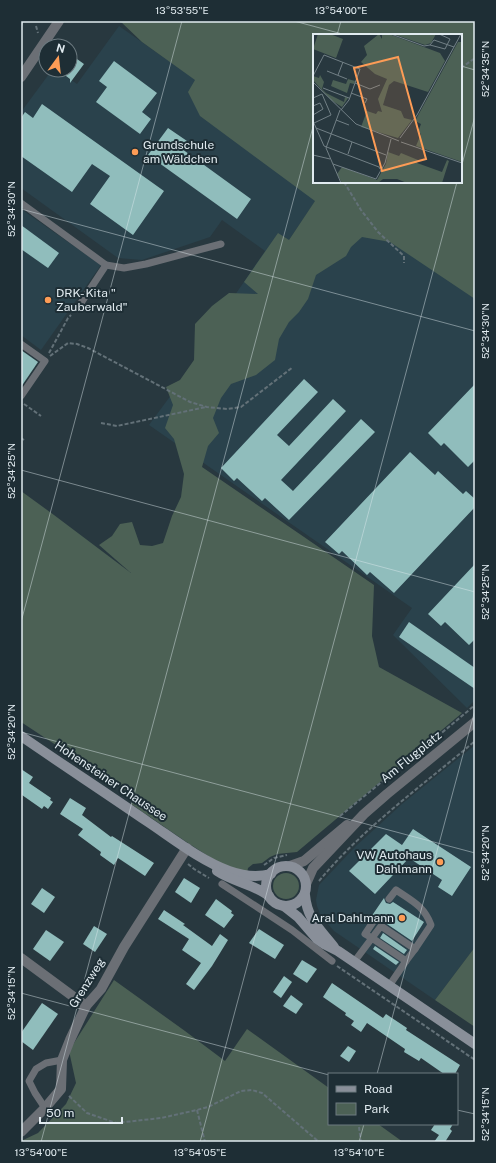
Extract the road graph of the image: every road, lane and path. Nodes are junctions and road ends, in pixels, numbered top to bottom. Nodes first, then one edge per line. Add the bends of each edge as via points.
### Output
1 (59, 21) edge
2 (475, 58) edge
3 (462, 67) edge
4 (21, 78) edge
5 (345, 183) edge
6 (21, 204) edge
7 (221, 244) dead end
8 (404, 263) dead end
9 (106, 265) junction
10 (77, 308) joint
11 (21, 344) edge
12 (45, 361) junction
13 (292, 367) dead end
14 (21, 396) edge
15 (21, 402) edge
16 (207, 407) junction
17 (41, 416) dead end
18 (101, 424) dead end
19 (21, 438) edge
20 (24, 440) dead end
21 (475, 705) edge
22 (475, 722) edge
23 (21, 736) edge
24 (475, 742) edge
25 (364, 814) junction
26 (340, 816) dead end
27 (187, 848) junction
28 (287, 855) dead end
29 (262, 866) dead end
30 (290, 866) junction
31 (271, 874) junction
32 (317, 883) dead end
33 (222, 884) dead end
34 (306, 884) junction
35 (305, 895) junction
36 (269, 896) junction
37 (389, 899) dead end
38 (284, 906) junction
39 (373, 922) dead end
40 (372, 938) junction
41 (415, 949) junction
42 (338, 951) junction
43 (21, 958) edge
44 (332, 961) joint
45 (406, 961) junction
46 (354, 962) junction
47 (389, 986) junction
48 (86, 1006) junction
49 (475, 1044) edge
50 (62, 1060) junction
51 (475, 1060) edge
52 (61, 1089) junction
53 (45, 1108) junction
54 (197, 1110) junction
55 (359, 1127) dead end
56 (21, 1132) edge
57 (205, 1142) edge
58 (319, 1142) edge
59 (361, 1142) edge

1 - 4 street
2 - 3 path
5 - 8 path via 378,232 404,256
6 - 9 lane
7 - 9 lane via 146,264 124,268
9 - 10 lane
10 - 12 path via 68,318
11 - 12 lane
12 - 14 lane
12 - 16 path via 68,343 77,344 190,402
13 - 16 path via 241,407
15 - 17 path
16 - 18 path via 117,426
19 - 20 path
21 - 26 path
22 - 25 street, Am Flugplatz
23 - 27 main road, Hohensteiner Chaussee
24 - 32 path via 361,836
25 - 30 street, Am Flugplatz via 304,861
25 - 34 street, Am Flugplatz via 313,868
27 - 31 main road, Hohensteiner Chaussee via 230,871 256,877
27 - 36 main road, Hohensteiner Chaussee via 223,876 258,889
27 - 48 street, Grenzweg via 124,947 101,989
28 - 29 path via 274,858
30 - 31 main road via 278,868
30 - 34 main road via 302,873
31 - 36 main road via 266,884
33 - 44 lane via 292,930
34 - 35 main road
35 - 38 main road via 296,904
35 - 42 main road via 307,909 313,921
36 - 38 main road
37 - 41 lane via 396,890 427,915 431,925
38 - 42 main road via 298,917 317,939
39 - 40 lane via 365,934
40 - 41 lane via 381,926
40 - 45 lane
40 - 46 lane
41 - 45 lane
42 - 46 main road
43 - 48 street
44 - 51 path
45 - 47 lane
46 - 47 main road
47 - 49 main road
48 - 50 street, Grenzweg
50 - 52 street, Grenzweg
50 - 53 lane via 36,1068 29,1081
52 - 53 street
52 - 54 path via 87,1113 116,1123 161,1118
53 - 56 street
54 - 57 path
54 - 58 path via 252,1090 262,1093
55 - 59 path

